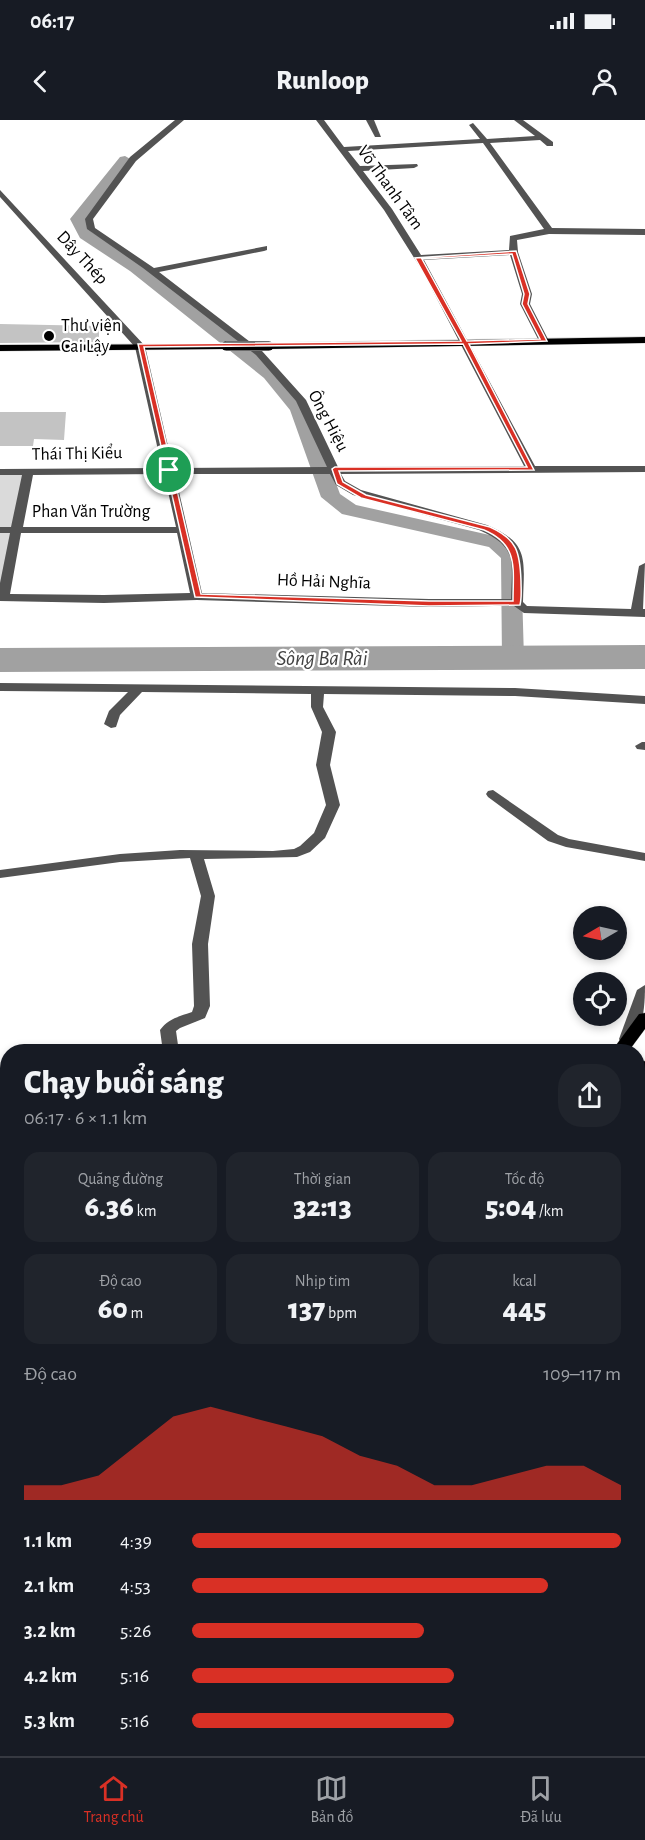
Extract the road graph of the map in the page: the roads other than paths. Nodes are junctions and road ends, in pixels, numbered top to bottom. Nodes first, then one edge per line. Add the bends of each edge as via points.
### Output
1 (180, 120) edge
2 (320, 120) edge
3 (370, 120) edge
4 (518, 120) edge
5 (473, 125) dead end
6 (378, 135) dead end
7 (541, 138) junction
8 (484, 141) junction
9 (550, 144) dead end
10 (342, 149) junction
11 (414, 166) dead end
12 (357, 169) junction
13 (0, 192) edge
14 (549, 231) junction
15 (645, 232) edge
16 (264, 248) dead end
17 (514, 252) junction
18 (418, 258) junction
19 (152, 270) junction
20 (645, 340) edge
21 (544, 341) junction
22 (465, 343) junction
23 (140, 345) junction
24 (0, 348) edge
25 (331, 469) junction
26 (531, 469) junction
27 (645, 469) edge
28 (169, 470) junction
29 (28, 471) junction
30 (0, 472) edge
31 (0, 530) edge
32 (14, 530) junction
33 (183, 530) junction
34 (645, 566) edge
35 (197, 596) junction
36 (1, 598) edge
37 (517, 603) junction
38 (640, 612) edge
39 (0, 687) edge
40 (139, 688) junction
41 (318, 689) junction
42 (645, 700) edge
43 (111, 724) dead end
44 (493, 794) dead end
45 (196, 854) junction
46 (645, 856) edge
47 (0, 874) edge
48 (645, 990) edge
49 (645, 1018) edge
50 (170, 1044) edge
51 (624, 1044) edge
52 (625, 1044) edge

1 - 19 street, Ông Hiệu via 133,159 89,219 91,229 98,235
2 - 10 street, Võ Thanh Tâm
3 - 6 street
4 - 7 street
5 - 8 street
7 - 8 street
7 - 9 street
8 - 10 street
8 - 14 street
10 - 12 street, Võ Thanh Tâm
11 - 12 street
12 - 18 street, Võ Thanh Tâm
13 - 23 street, Dây Thép
14 - 15 street
14 - 17 street via 513,238
16 - 19 street
17 - 18 street
17 - 21 street via 527,294 525,304
18 - 22 street, Võ Thanh Tâm
19 - 25 street, Ông Hiệu via 271,366 301,400
20 - 21 main road
21 - 22 main road
22 - 23 main road, bridge
22 - 26 street, Võ Thanh Tâm
23 - 24 main road
23 - 28 street
25 - 26 street
25 - 28 street, Thái Thị Kiểu
25 - 37 street, Ông Hiệu via 340,483 363,496 501,535 514,549
26 - 27 street
28 - 29 street, Thái Thị Kiểu
28 - 33 street
29 - 30 street, Thái Thị Kiểu
29 - 32 street
31 - 32 street, Phan Văn Trường
32 - 33 street, Phan Văn Trường
32 - 36 street
33 - 35 street
34 - 38 street
35 - 36 street, Hồ Hải Nghĩa
35 - 37 street, Hồ Hải Nghĩa
37 - 38 street, Hồ Hải Nghĩa via 524,609
39 - 40 street
40 - 41 street
40 - 43 street via 114,714
41 - 42 street via 515,692
41 - 45 street via 316,707 329,732 323,765 333,805 316,841 287,854
44 - 46 street via 553,838
45 - 47 street via 120,858
45 - 50 street via 208,896 200,944 201,1006 199,1014 168,1030
48 - 51 street
49 - 52 main road

